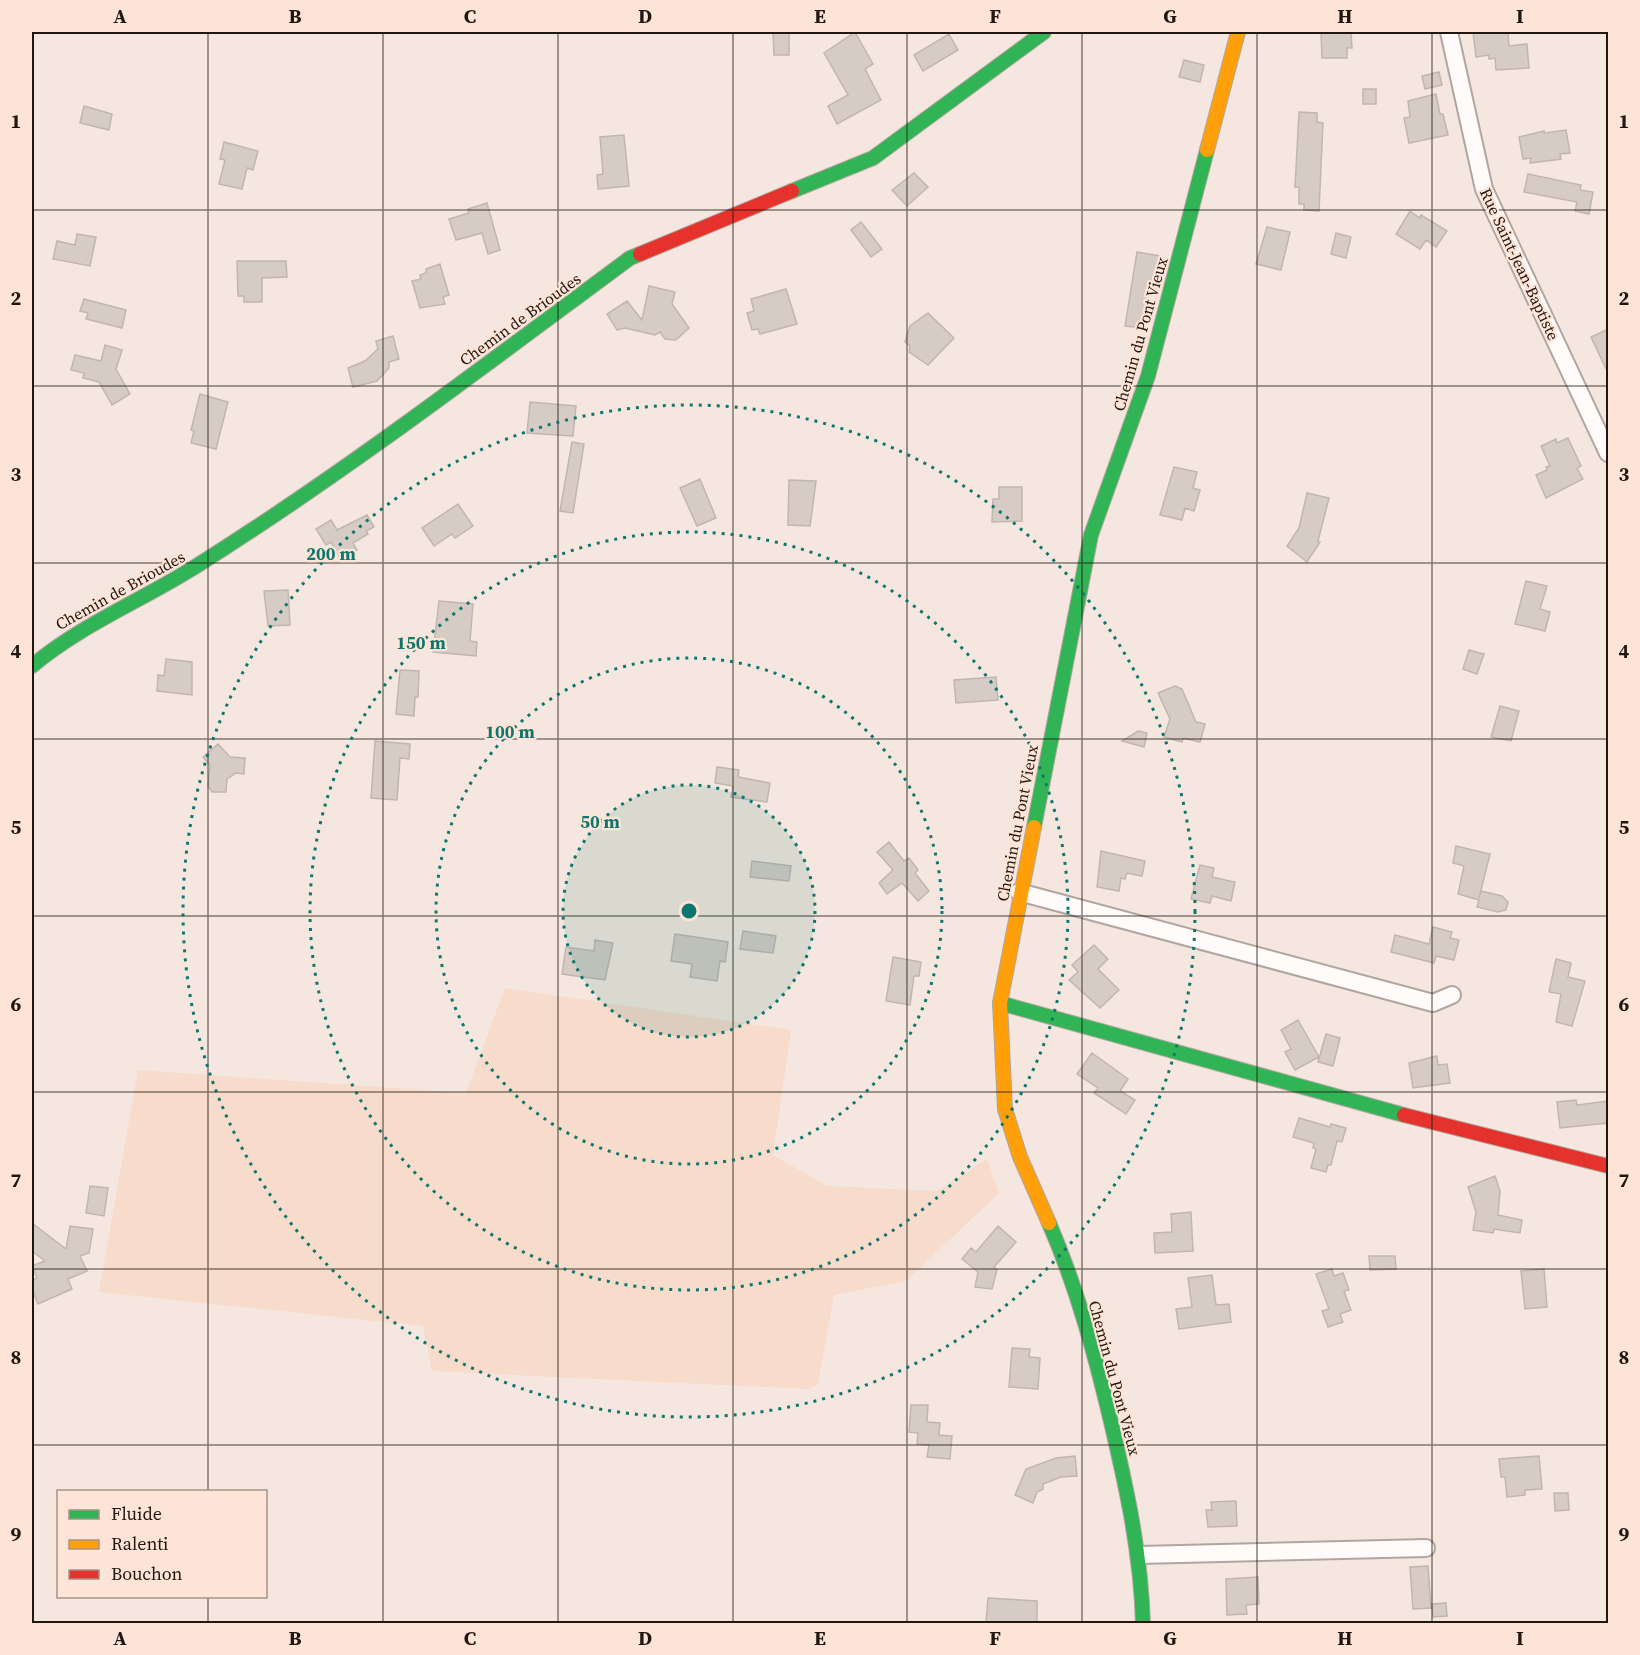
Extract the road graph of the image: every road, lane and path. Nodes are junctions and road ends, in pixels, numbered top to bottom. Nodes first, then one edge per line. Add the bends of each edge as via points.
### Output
1 (1044, 32) edge
2 (1238, 32) edge
3 (1449, 32) edge
4 (1608, 453) edge
5 (32, 666) edge
6 (1019, 892) junction
7 (1452, 995) dead end
8 (1000, 1003) junction
9 (1608, 1166) edge
10 (1426, 1548) dead end
11 (1139, 1555) junction
12 (1143, 1623) edge

1 - 5 street, Chemin de Brioudes via 873,158 630,258 399,429 197,566 59,643
2 - 6 street, Chemin du Pont Vieux via 1148,376 1091,535
3 - 4 street, Rue Saint-Jean-Baptiste via 1484,189
6 - 7 street via 1433,1003
6 - 8 street, Chemin du Pont Vieux
8 - 9 street via 1385,1110
8 - 11 street, Chemin du Pont Vieux via 1005,1109 1092,1343 1133,1513
10 - 11 street
11 - 12 street, Chemin du Pont Vieux

